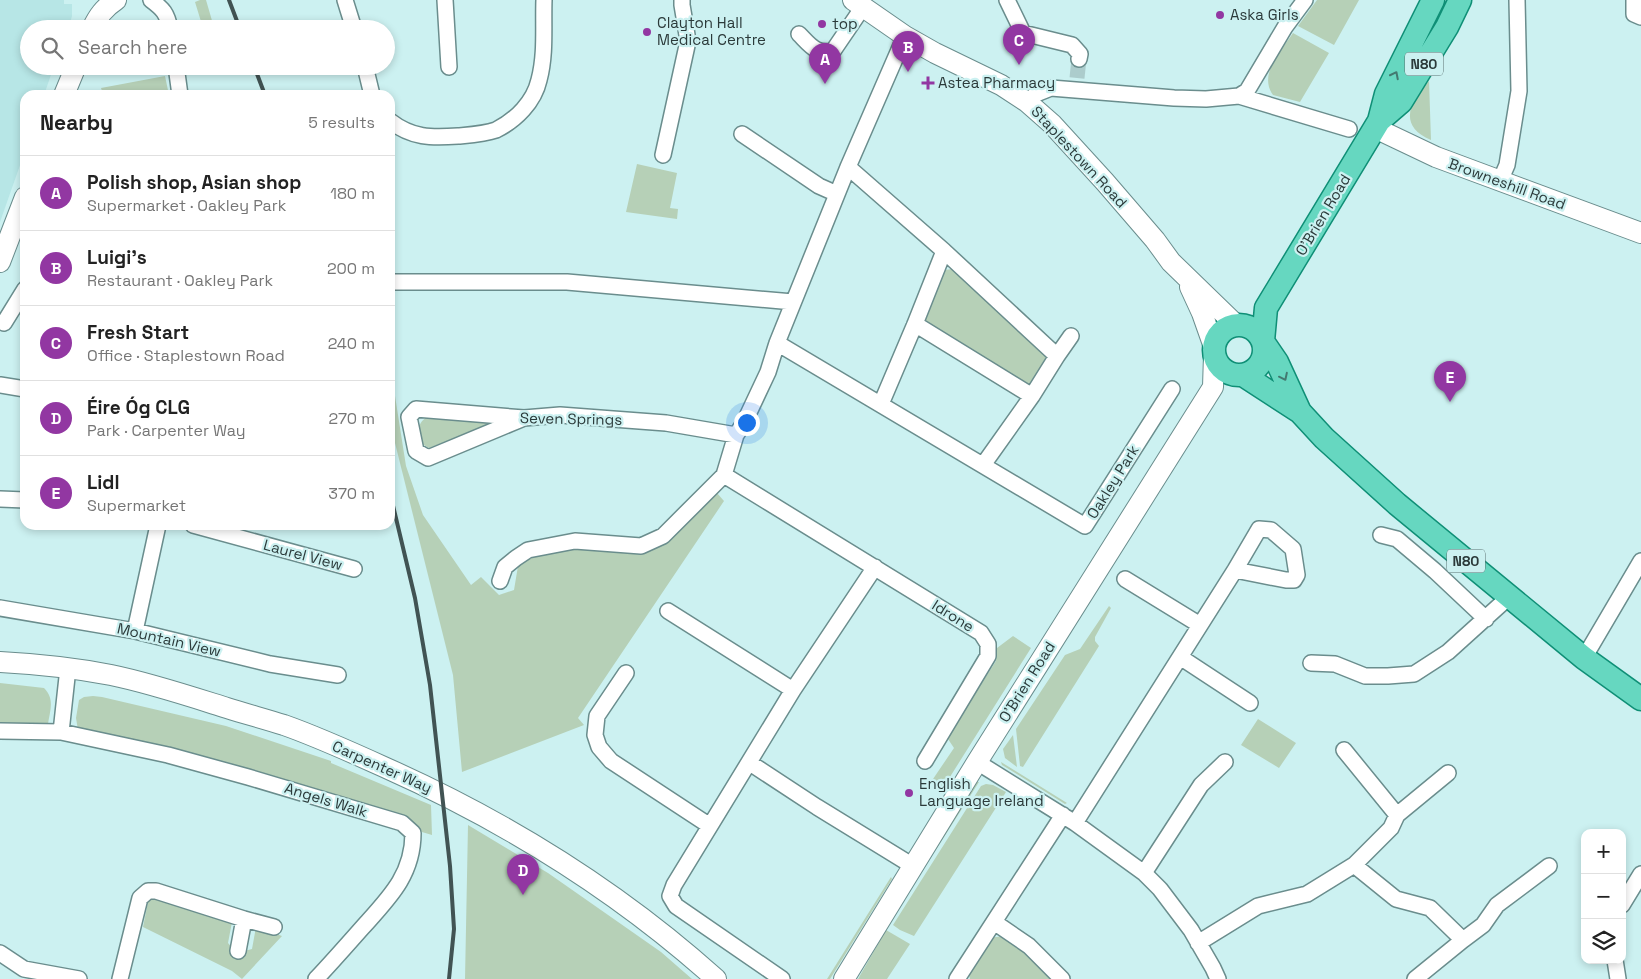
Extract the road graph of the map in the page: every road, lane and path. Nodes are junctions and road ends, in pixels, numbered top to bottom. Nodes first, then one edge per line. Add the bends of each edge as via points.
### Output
1 (116, 0) edge
2 (151, 0) edge
3 (345, 0) edge
4 (445, 0) edge
5 (544, 0) edge
6 (682, 0) edge
7 (1008, 0) edge
8 (1305, 0) edge
9 (1433, 0) edge
10 (1460, 0) edge
11 (1516, 0) edge
12 (1634, 0) edge
13 (858, 3) edge
14 (1641, 17) edge
15 (96, 20) edge
16 (169, 20) edge
17 (351, 20) edge
18 (798, 34) dead end
19 (904, 36) junction
20 (1079, 59) dead end
21 (449, 67) dead end
22 (72, 75) edge
23 (177, 75) edge
24 (366, 75) edge
25 (66, 90) edge
26 (179, 90) edge
27 (371, 90) edge
28 (1239, 96) junction
29 (1027, 102) junction
30 (1377, 124) junction
31 (395, 125) edge
32 (1349, 129) dead end
33 (742, 134) dead end
34 (663, 155) dead end
35 (848, 167) junction
36 (1500, 181) junction
37 (837, 194) junction
38 (20, 210) edge
39 (1641, 233) edge
40 (944, 251) junction
41 (0, 262) edge
42 (1185, 276) junction
43 (395, 282) edge
44 (20, 297) edge
45 (793, 302) junction
46 (1266, 308) junction
47 (4, 323) dead end
48 (915, 324) junction
49 (1237, 325) junction
50 (1071, 336) dead end
51 (1263, 342) junction
52 (777, 343) junction
53 (1214, 351) junction
54 (1057, 356) junction
55 (1241, 375) junction
56 (0, 385) edge
57 (1213, 387) junction
58 (20, 388) edge
59 (1172, 389) dead end
60 (1032, 396) junction
61 (881, 404) junction
62 (1300, 412) junction
63 (524, 418) junction
64 (740, 429) junction
65 (983, 465) junction
66 (724, 474) junction
67 (0, 499) edge
68 (20, 500) edge
69 (157, 530) edge
70 (212, 530) edge
71 (1381, 535) dead end
72 (1641, 561) edge
73 (875, 567) junction
74 (354, 569) dead end
75 (1235, 570) dead end
76 (1125, 579) dead end
77 (500, 581) dead end
78 (1510, 596) junction
79 (0, 608) edge
80 (668, 611) dead end
81 (1486, 619) junction
82 (1200, 625) junction
83 (135, 631) junction
84 (1180, 657) junction
85 (1584, 658) junction
86 (0, 662) edge
87 (1311, 663) dead end
88 (68, 668) junction
89 (626, 673) dead end
90 (338, 675) dead end
91 (793, 690) junction
92 (1641, 699) edge
93 (1250, 703) dead end
94 (0, 731) edge
95 (61, 732) junction
96 (1344, 750) dead end
97 (925, 762) dead end
98 (977, 762) junction
99 (1225, 762) dead end
100 (750, 763) junction
101 (1448, 773) dead end
102 (1397, 815) junction
103 (1069, 819) junction
104 (710, 826) junction
105 (1354, 865) junction
106 (913, 866) junction
107 (1549, 866) dead end
108 (1144, 872) junction
109 (1641, 874) edge
110 (1626, 899) edge
111 (244, 919) junction
112 (994, 922) junction
113 (274, 927) dead end
114 (1463, 940) junction
115 (1198, 943) junction
116 (238, 950) dead end
117 (0, 953) edge
118 (1616, 964) edge
119 (23, 974) edge
120 (79, 979) edge
121 (120, 979) edge
122 (316, 979) edge
123 (716, 979) edge
124 (782, 979) edge
125 (844, 979) edge
126 (957, 979) edge
127 (1062, 979) edge
128 (1218, 979) edge
129 (1415, 979) edge
130 (1618, 979) edge

1 - 15 street
2 - 16 street
3 - 17 street
4 - 21 street
5 - 31 street via 540,80 535,93 519,114 494,130 463,136 416,136
6 - 34 street via 688,41
7 - 20 street via 1023,34 1072,44 1080,54
8 - 28 street via 1285,26 1247,90
30 -> 9 main road, O'Brien Road / N80 via 1386,94
10 - 30 main road, O'Brien Road / N80 via 1448,27 1401,102
11 - 36 street via 1519,91 1506,165
12 - 14 street via 1634,14
13 - 18 street via 833,51 817,51
13 - 19 street, Staplestown Road
19 - 29 street, Staplestown Road via 1002,85
19 - 35 street
22 - 25 street
23 - 26 street
24 - 27 street
28 - 29 street via 1174,98 1076,84 1051,88
28 - 32 street
29 - 42 street, Staplestown Road via 1092,167
30 - 36 street, Browneshill Road via 1436,158
30 - 46 main road, O'Brien Road / N80
33 - 37 street via 819,186
35 - 37 street
35 - 40 street
36 - 39 street, Browneshill Road
37 - 45 street
38 - 41 street
40 - 48 street
40 - 54 street
42 - 49 street, Staplestown Road
42 - 53 street, Staplestown Road via 1202,313
43 - 45 street via 567,282
44 - 47 street
45 - 52 street
46 - 49 main road, O'Brien Road / N80
46 - 51 main road, O'Brien Road / N80
48 - 60 street
48 - 61 street
49 - 51 main road, N80 via 1254,329
49 - 53 main road, N80 via 1222,331 1216,338
50 - 54 street
51 - 55 main road, N80 via 1261,363 1256,369
51 -> 62 main road, N80
52 - 61 street, Oakley Park
52 - 64 street via 768,372
53 - 55 main road, N80 via 1218,364 1224,370
53 - 57 street
54 - 60 street
55 - 57 street
55 - 62 main road, N80
56 - 58 street
57 - 98 street, O'Brien Road
59 - 65 street, Oakley Park via 1085,526
60 - 65 street
61 - 65 street, Oakley Park
62 - 78 main road, N80 via 1396,504
63 - 63 street, Seven Springs via 428,458 416,451 409,417 416,409
63 - 64 street, Seven Springs via 560,415
64 - 66 street
66 - 73 street, Idrone
66 - 77 street via 663,536 641,546 575,541 528,550 505,567
67 - 68 street
69 - 83 street
70 - 74 street, Laurel View
71 - 81 street via 1397,539
72 - 85 street
73 - 91 street
73 - 97 street, Idrone via 981,633 988,644 988,656
75 - 82 street
76 - 82 street
78 - 81 street
78 - 85 main road, N80
79 - 83 street, Mountain View
80 - 91 street
81 - 87 street via 1448,652 1414,674 1365,676 1334,664
82 - 84 street
83 - 90 street, Mountain View via 270,664
84 - 93 street
84 - 103 street
85 - 92 main road, N80
86 - 88 street, Carpenter Way
88 - 95 street
88 - 123 street, Carpenter Way via 155,687 285,726 419,782 560,860 654,927
89 - 104 street via 597,716 595,735 599,747 611,762
91 - 100 street
94 - 95 street, Angels Walk
95 - 122 street, Angels Walk via 248,776 402,823 413,833 413,848 406,870 393,893
96 - 102 street
98 - 103 street
98 - 106 street, O'Brien Road
99 - 108 street via 1201,785
100 - 104 street
100 - 106 street
101 - 102 street
102 - 105 street via 1391,828
103 - 108 street
103 - 112 street
104 - 124 street via 670,896 676,906
105 - 114 street via 1396,900 1430,908
105 - 115 street via 1307,894 1258,906
106 - 125 street, O'Brien Road
107 - 114 street via 1497,905 1483,925
108 - 115 street
109 - 110 street
111 - 113 street
111 - 116 street
111 - 121 street via 148,891 140,898
112 - 126 street
112 - 127 street via 1029,946
114 - 129 street
115 - 128 street
117 - 119 street
118 - 130 street
119 - 120 street

